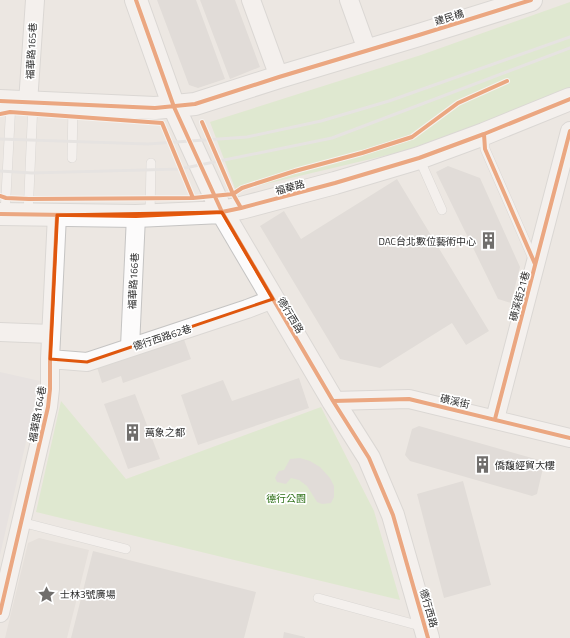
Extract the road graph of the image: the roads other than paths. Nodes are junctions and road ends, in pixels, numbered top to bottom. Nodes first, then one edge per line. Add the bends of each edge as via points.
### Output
1 (35, 0) edge
2 (136, 0) edge
3 (251, 0) edge
4 (349, 0) edge
5 (530, 0) edge
6 (367, 50) junction
7 (279, 77) junction
8 (570, 99) edge
9 (18, 102) edge
10 (73, 105) junction
11 (174, 107) junction
12 (570, 131) edge
13 (484, 134) junction
14 (72, 158) dead end
15 (419, 158) junction
16 (151, 164) dead end
17 (442, 210) dead end
18 (222, 212) junction
19 (3, 214) edge
20 (28, 215) junction
21 (58, 215) junction
22 (143, 215) junction
23 (535, 264) junction
24 (273, 299) junction
25 (0, 332) edge
26 (52, 334) junction
27 (130, 347) junction
28 (50, 359) junction
29 (333, 401) junction
30 (495, 419) junction
31 (570, 438) edge
32 (21, 522) junction
33 (126, 549) dead end
34 (318, 598) dead end
35 (0, 613) edge
36 (427, 633) edge

1 - 9 street, 福華路165巷
2 - 11 street, 德行西路
3 - 7 street
4 - 6 street
5 - 6 street, 建民橋
6 - 7 street
7 - 11 street via 195,104
8 - 13 street, 福華路
9 - 10 street
9 - 19 lane
9 - 20 lane
10 - 11 street
10 - 14 lane
11 - 18 street, 德行西路
12 - 23 street, 磺溪街21巷
13 - 15 street, 福華路
13 - 23 lane via 485,149
15 - 17 lane
15 - 18 street, 福華路
16 - 22 lane
18 - 22 street, 福華路
18 - 24 street, 德行西路
19 - 20 street, 福華路
20 - 21 street, 福華路
21 - 22 street, 福華路
21 - 26 street, 福華路164巷
22 - 27 street, 福華路166巷
23 - 30 street, 磺溪街21巷
24 - 27 street, 德行西路62巷
24 - 29 street, 德行西路
25 - 26 street
26 - 28 street, 福華路164巷
27 - 28 street, 德行西路62巷 via 87,362
28 - 32 street, 福華路164巷 via 48,407
29 - 30 street, 磺溪街 via 409,399
29 - 36 street, 德行西路 via 368,456 394,515
30 - 31 street, 磺溪街
32 - 33 lane
32 - 35 street, 福華路164巷
34 - 36 lane

